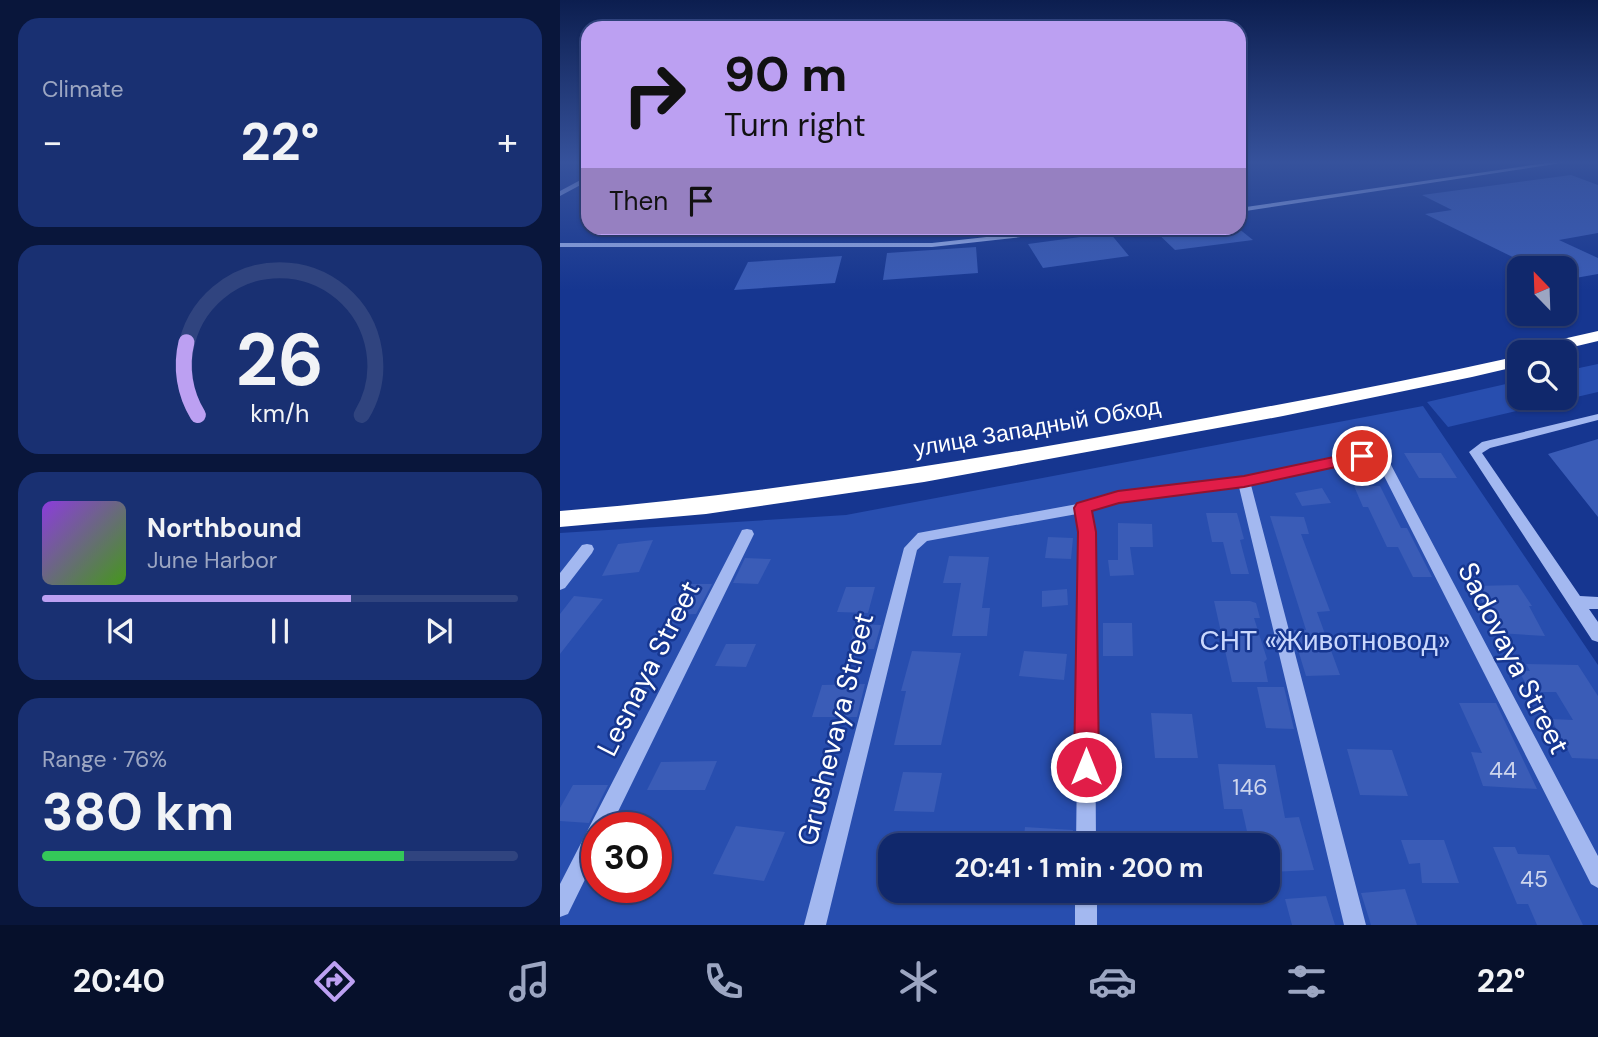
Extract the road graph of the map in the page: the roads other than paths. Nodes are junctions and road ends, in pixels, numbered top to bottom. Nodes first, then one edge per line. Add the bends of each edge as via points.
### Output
1 (1277, 204) edge
2 (1246, 209) edge
3 (1021, 235) edge
4 (560, 245) edge
5 (1598, 326) edge
6 (1598, 336) edge
7 (1572, 340) edge
8 (1577, 342) edge
9 (1598, 344) edge
10 (1577, 346) edge
11 (1507, 356) edge
12 (1507, 363) edge
13 (1591, 419) edge
14 (1598, 430) edge
15 (1244, 482) junction
16 (560, 507) edge
17 (1083, 508) junction
18 (560, 519) edge
19 (747, 534) dead end
20 (587, 549) dead end
21 (560, 584) edge
22 (1576, 602) junction
23 (1598, 603) edge
24 (1598, 635) edge
25 (608, 812) edge
26 (1086, 833) edge
27 (581, 865) edge
28 (1598, 877) edge
29 (1086, 903) edge
30 (560, 906) edge
31 (814, 925) edge
32 (1086, 925) edge
33 (1355, 925) edge

1 - 2 street
3 - 4 street via 932,245
5 - 7 highway
6 - 8 highway
9 - 10 highway
11 - 16 highway, улица Западный Обход via 1005,453 786,484
12 - 18 highway, улица Западный Обход via 1009,461 799,493
13 - 14 street
13 - 22 street via 1486,445 1475,452
15 - 17 street via 1118,497
15 - 28 street, Sadovaya Street via 1362,456 1384,463
15 - 33 street
17 - 26 street via 1087,532
17 - 31 street, Grushevaya Street via 952,530 923,537 911,548
19 - 25 street, Lesnaya Street
20 - 21 street
22 - 23 street
22 - 24 street
27 - 30 street
29 - 32 street

